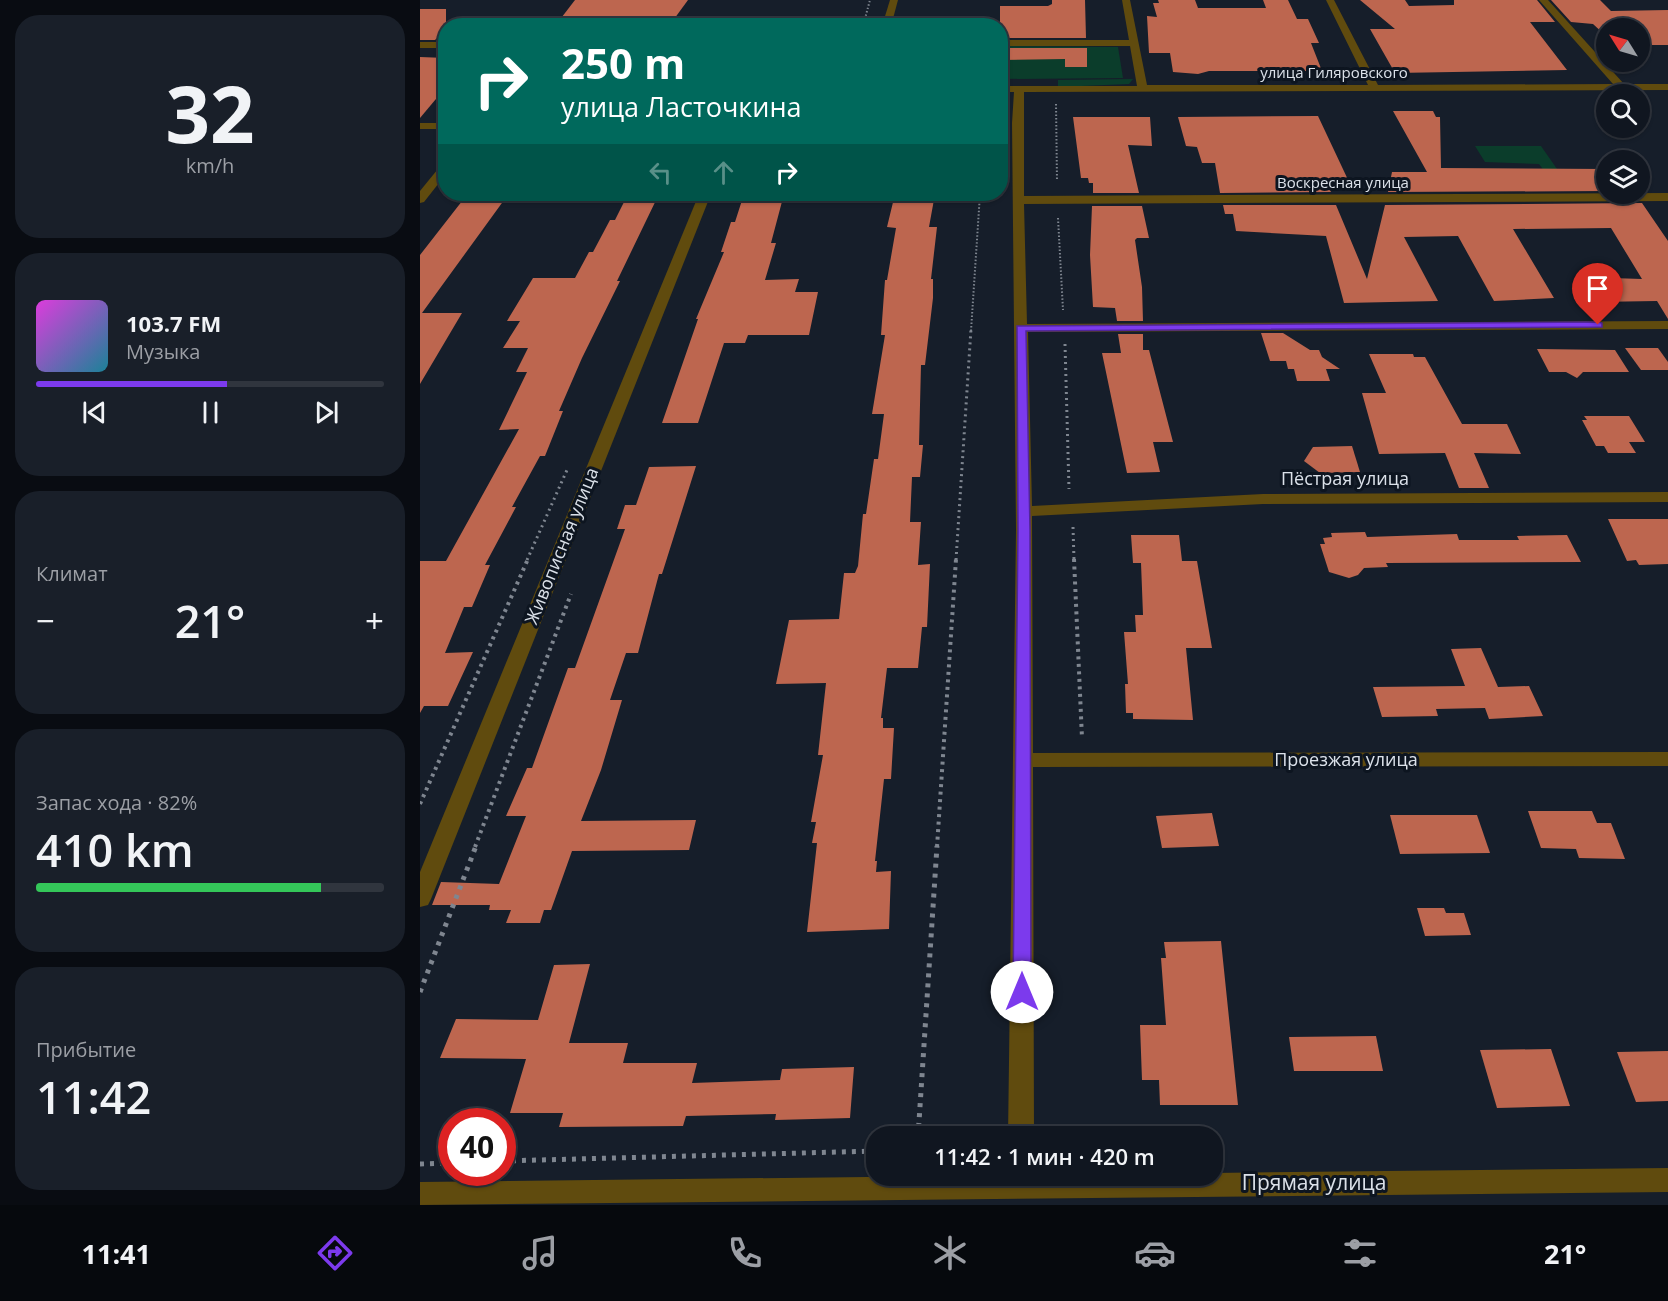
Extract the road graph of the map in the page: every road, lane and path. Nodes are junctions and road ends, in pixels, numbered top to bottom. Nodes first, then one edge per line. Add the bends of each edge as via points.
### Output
1 (870, 0) edge
2 (894, 0) edge
3 (1126, 0) edge
4 (1330, 0) edge
5 (1543, 0) edge
6 (865, 18) edge
7 (888, 18) edge
8 (1008, 43) edge
9 (1134, 43) junction
10 (420, 45) edge
11 (438, 45) edge
12 (1618, 84) edge
13 (1596, 87) edge
14 (1650, 87) edge
15 (1668, 87) edge
16 (1375, 88) junction
17 (1143, 89) junction
18 (1008, 90) edge
19 (1019, 90) junction
20 (1056, 114) dead end
21 (420, 126) edge
22 (438, 126) edge
23 (438, 176) edge
24 (1057, 183) dead end
25 (1668, 197) edge
26 (420, 199) edge
27 (1018, 200) junction
28 (702, 201) edge
29 (980, 201) edge
30 (1058, 218) dead end
31 (1060, 266) dead end
32 (1668, 325) edge
33 (1021, 328) junction
34 (568, 466) dead end
35 (1668, 497) edge
36 (1023, 512) junction
37 (1668, 759) edge
38 (1024, 760) junction
39 (420, 804) edge
40 (420, 899) edge
41 (919, 1126) edge
42 (1022, 1126) edge
43 (866, 1151) edge
44 (516, 1161) edge
45 (438, 1163) edge
46 (420, 1164) edge
47 (1668, 1180) edge
48 (1022, 1190) edge
49 (420, 1194) edge

1 - 6 path
2 - 7 street
3 - 9 street
4 - 16 street
5 - 12 street
8 - 9 street
9 - 17 street
10 - 11 street
13 - 16 street, улица Гиляровского
14 - 15 street, улица Гиляровского
16 - 17 street, улица Гиляровского
17 - 19 street, улица Гиляровского
18 - 19 street, улица Гиляровского
19 - 27 street via 1013,123
20 - 24 path
21 - 22 street
23 - 26 street
25 - 27 street, Воскресная улица
27 - 33 street
28 - 40 street, Живописная улица
29 - 41 path
30 - 31 path
32 - 33 street
33 - 36 street
34 - 39 path
35 - 36 street, Пёстрая улица via 1263,499
36 - 38 street
37 - 38 street, Проезжая улица
38 - 42 street
43 - 44 path
45 - 46 path
47 - 48 street, Прямая улица via 1108,1184
48 - 49 street, Прямая улица

